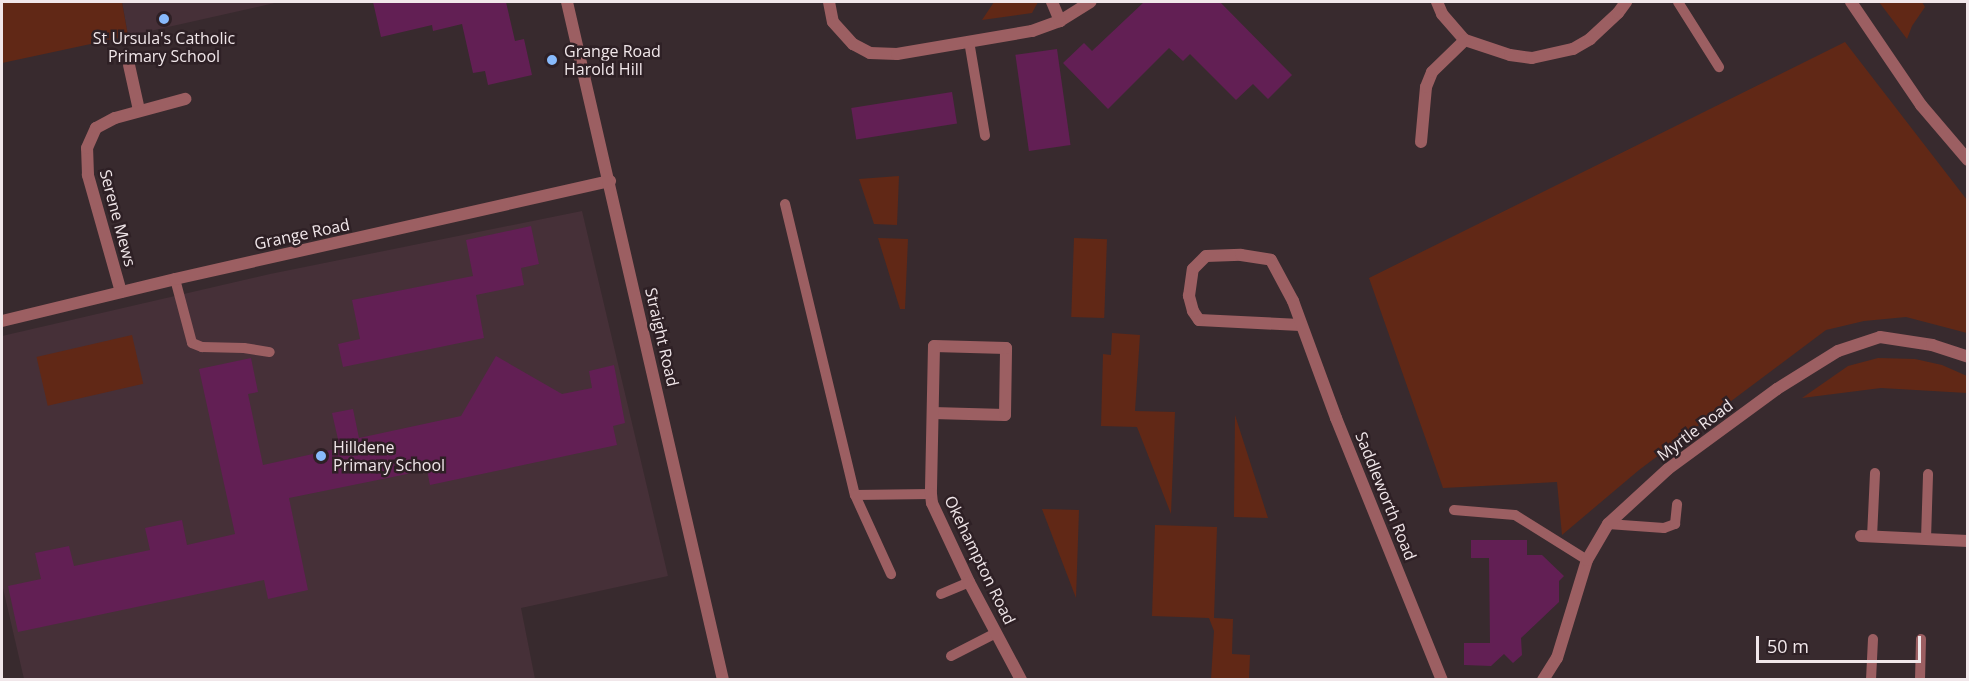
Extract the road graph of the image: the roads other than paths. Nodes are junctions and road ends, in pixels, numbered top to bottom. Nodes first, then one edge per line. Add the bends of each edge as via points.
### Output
1 (567, 2) edge
2 (829, 2) edge
3 (1052, 2) edge
4 (1090, 2) edge
5 (1437, 2) edge
6 (1626, 2) edge
7 (1678, 2) edge
8 (1851, 2) edge
9 (1060, 21) junction
10 (1465, 40) junction
11 (969, 41) junction
12 (129, 64) dead end
13 (1719, 67) dead end
14 (185, 99) dead end
15 (139, 110) junction
16 (986, 136) dead end
17 (1421, 142) dead end
18 (1968, 160) edge
19 (610, 181) junction
20 (785, 204) dead end
21 (175, 279) junction
22 (121, 292) junction
23 (2, 321) edge
24 (1300, 325) junction
25 (270, 352) dead end
26 (1968, 357) edge
27 (933, 413) junction
28 (1875, 473) dead end
29 (1928, 474) dead end
30 (931, 494) junction
31 (855, 495) junction
32 (1677, 504) dead end
33 (1454, 510) dead end
34 (1608, 524) junction
35 (1866, 537) joint
36 (1926, 539) junction
37 (1968, 541) edge
38 (1587, 560) junction
39 (891, 574) dead end
40 (969, 582) junction
41 (941, 594) dead end
42 (996, 633) junction
43 (1873, 639) dead end
44 (1921, 639) dead end
45 (951, 656) dead end
46 (723, 680) edge
47 (1021, 680) edge
48 (1442, 680) edge
49 (1543, 680) edge
50 (1871, 680) edge
51 (1920, 680) edge

1 - 19 street, Straight Road
2 - 11 street via 833,22 870,53 897,54
3 - 9 street
4 - 9 street
5 - 10 street via 1442,14
6 - 10 street via 1590,39 1555,55 1510,55
7 - 13 lane
8 - 18 street via 1921,105
9 - 11 street via 1032,32
10 - 17 street via 1432,72 1426,87
11 - 16 lane
12 - 15 street
14 - 15 street, Serene Mews
15 - 22 street, Serene Mews via 96,128 87,148 88,175
19 - 21 street, Grange Road
19 - 46 street, Straight Road
20 - 31 lane
21 - 22 street, Grange Road
21 - 25 lane via 192,343
22 - 23 street, Grange Road
24 - 24 street, Saddleworth Road via 1293,301 1271,260 1241,255 1206,256 1193,268 1189,296 1199,320
24 - 48 street, Saddleworth Road
26 - 34 street, Myrtle Road via 1932,345 1880,337 1838,351 1777,389 1668,469
27 - 27 street, Okehampton Road via 934,346 1006,348 1005,415
27 - 30 street, Okehampton Road
28 - 35 lane
29 - 36 lane
30 - 31 lane
30 - 40 street, Okehampton Road
31 - 39 lane
32 - 34 lane via 1675,524 1664,528
33 - 38 lane via 1515,515
34 - 38 street, Myrtle Road
35 - 36 street
36 - 37 street
38 - 49 street, Myrtle Road via 1557,658
40 - 41 lane
40 - 42 street, Okehampton Road
42 - 45 lane
42 - 47 street, Okehampton Road
43 - 50 lane
44 - 51 lane

